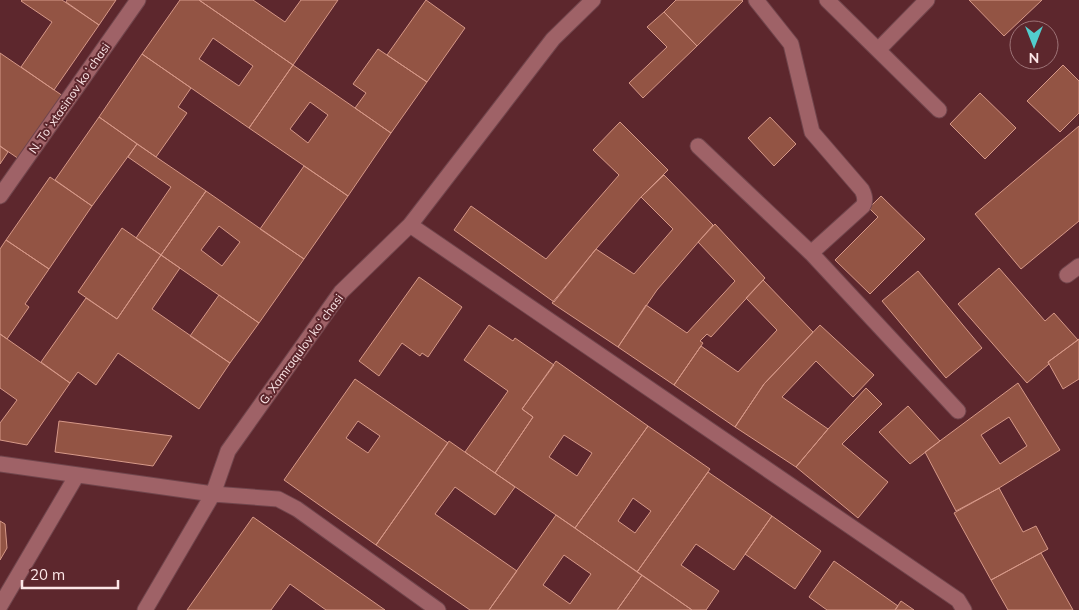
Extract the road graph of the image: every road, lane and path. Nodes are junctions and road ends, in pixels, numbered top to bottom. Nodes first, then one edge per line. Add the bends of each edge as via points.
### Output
1 (138, 0) edge
2 (593, 0) edge
3 (756, 0) edge
4 (827, 0) edge
5 (927, 0) edge
6 (878, 50) junction
7 (939, 110) dead end
8 (698, 146) dead end
9 (0, 196) edge
10 (410, 225) junction
11 (811, 253) junction
12 (958, 411) dead end
13 (0, 464) edge
14 (77, 475) junction
15 (213, 494) junction
16 (0, 606) edge
17 (145, 610) edge
18 (438, 610) edge
19 (964, 610) edge

1 - 9 street, N. Toʻxtasinov koʻchasi
2 - 10 street, G. Xamraqulov koʻchasi via 553,39
3 - 11 street via 792,44 812,132 864,195 861,209
4 - 6 street
5 - 6 street
6 - 7 street
8 - 11 street
10 - 15 street, G. Xamraqulov koʻchasi via 341,292 228,451
10 - 19 street via 958,600
11 - 12 street
13 - 14 street
14 - 15 street
14 - 16 street
15 - 17 street, G. Xamraqulov koʻchasi
15 - 18 street via 278,498

